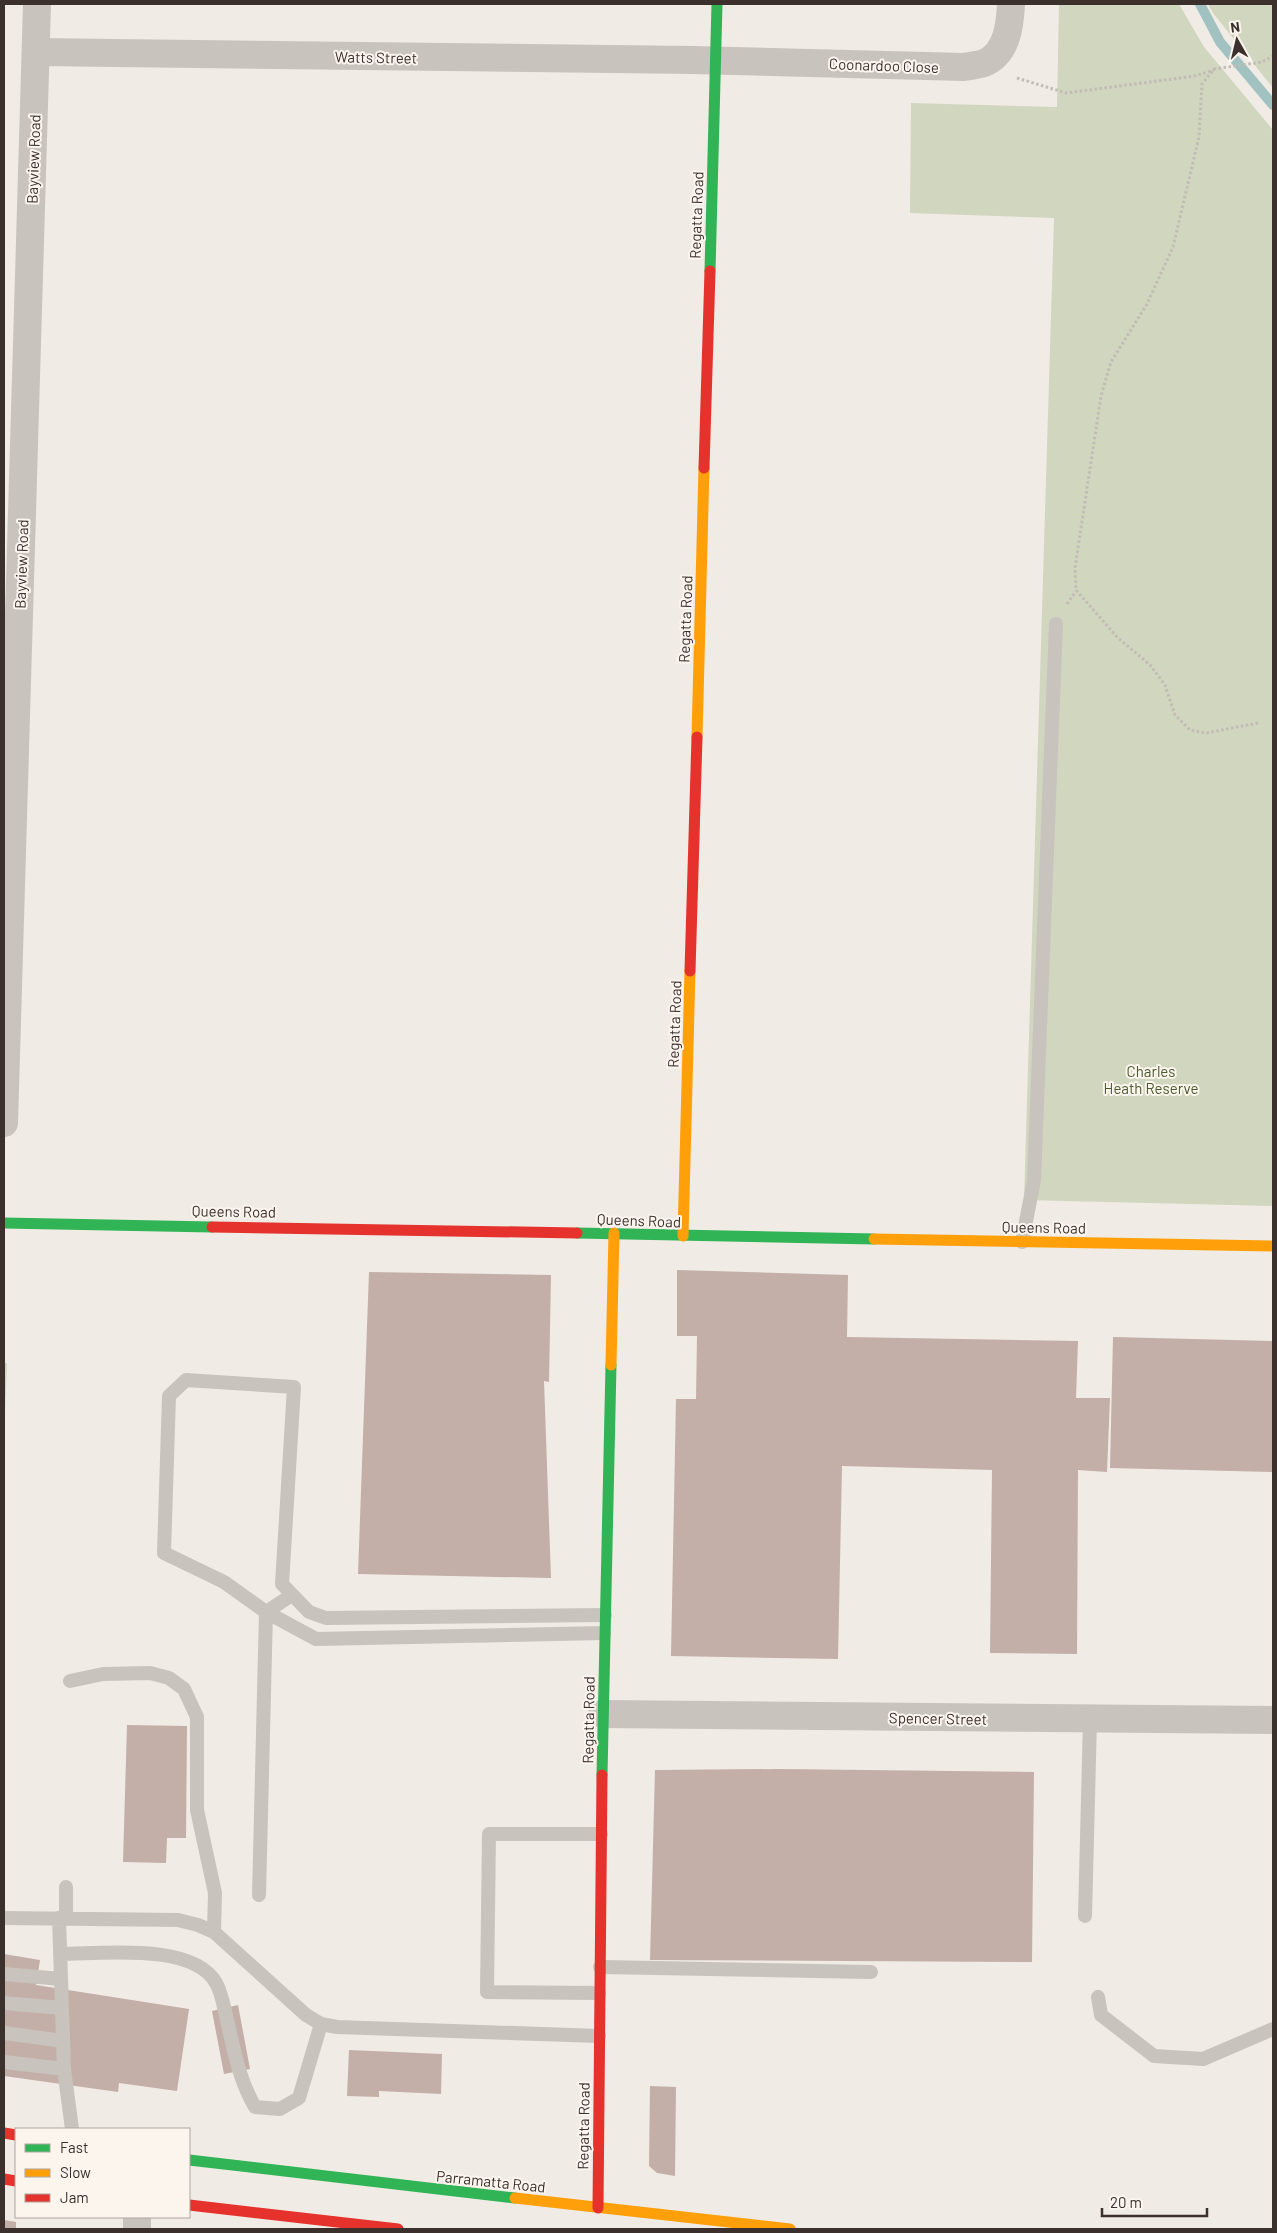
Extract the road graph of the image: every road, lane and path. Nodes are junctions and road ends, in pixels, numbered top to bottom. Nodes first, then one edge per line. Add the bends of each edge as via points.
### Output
1 (37, 4) edge
2 (717, 4) edge
3 (1011, 4) edge
4 (36, 52) junction
5 (1273, 56) edge
6 (716, 61) junction
7 (985, 62) junction
8 (1214, 70) junction
9 (1056, 624) dead end
10 (1258, 723) dead end
11 (4, 1124) edge
12 (4, 1223) edge
13 (614, 1233) junction
14 (683, 1236) junction
15 (1022, 1242) junction
16 (1273, 1246) edge
17 (292, 1595) junction
18 (266, 1612) junction
19 (605, 1614) junction
20 (604, 1633) junction
21 (70, 1681) dead end
22 (602, 1714) junction
23 (1090, 1720) junction
24 (1273, 1720) edge
25 (601, 1834) junction
26 (66, 1887) dead end
27 (259, 1895) dead end
28 (1085, 1916) dead end
29 (4, 1918) edge
30 (62, 1918) junction
31 (214, 1932) junction
32 (60, 1954) junction
33 (600, 1967) junction
34 (871, 1972) dead end
35 (4, 1974) edge
36 (61, 1978) junction
37 (600, 1993) junction
38 (1098, 1997) dead end
39 (4, 2003) edge
40 (62, 2008) junction
41 (321, 2024) junction
42 (1273, 2029) edge
43 (4, 2033) edge
44 (599, 2036) junction
45 (63, 2041) junction
46 (4, 2062) edge
47 (64, 2069) junction
48 (72, 2128) edge
49 (190, 2160) edge
50 (190, 2205) edge
51 (598, 2208) junction
52 (398, 2229) edge
53 (790, 2229) edge

1 - 4 street, Bayview Road
2 - 6 main road, Regatta Road
3 - 7 street via 1010,26 1004,41 999,52
4 - 6 street, Watts Street
4 - 11 street, Bayview Road
5 - 8 path via 1262,62
6 - 7 street, Coonardoo Close via 964,67
6 - 14 main road, Regatta Road
7 - 8 path via 1024,82 1066,93 1195,76
8 - 10 path via 1202,84 1199,138 1173,247 1147,304 1112,362 1101,396 1075,568 1076,590 1117,637 1150,665 1165,685 1175,715 1190,730 1206,733
9 - 15 lane via 1034,1180
12 - 13 main road, Queens Road
13 - 14 main road, Queens Road
13 - 19 main road, Regatta Road
14 - 15 main road, Queens Road
15 - 16 main road, Queens Road
17 - 18 lane
17 - 18 lane via 282,1584 294,1386 186,1380 169,1396 164,1553 224,1582
17 - 19 lane via 309,1612 326,1618
18 - 20 lane via 316,1639
18 - 27 lane
19 - 20 main road, Regatta Road
20 - 22 main road, Regatta Road
21 - 31 lane via 104,1674 150,1672 169,1678 184,1689 197,1717 197,1810 215,1893
22 - 23 street, Spencer Street
22 - 25 main road, Regatta Road
23 - 24 street, Spencer Street
23 - 28 lane
25 - 33 main road, Regatta Road
25 - 37 lane via 489,1834 486,1992
26 - 30 lane
29 - 30 lane
30 - 31 lane via 178,1920
30 - 32 lane
31 - 41 lane via 306,2015
32 - 36 lane
32 - 41 lane via 159,1953 196,1964 215,1982 244,2089 254,2107 280,2110 299,2098
33 - 34 lane
33 - 37 main road, Regatta Road
35 - 36 lane
36 - 40 lane
37 - 44 main road, Regatta Road
38 - 42 lane via 1102,2015 1154,2056 1203,2059
39 - 40 lane
40 - 45 lane
41 - 44 lane
43 - 45 lane
44 - 51 main road, Regatta Road
45 - 47 lane
46 - 47 lane
47 - 48 lane
49 - 51 main road, Parramatta Road
50 - 52 main road
51 - 53 main road, Parramatta Road

